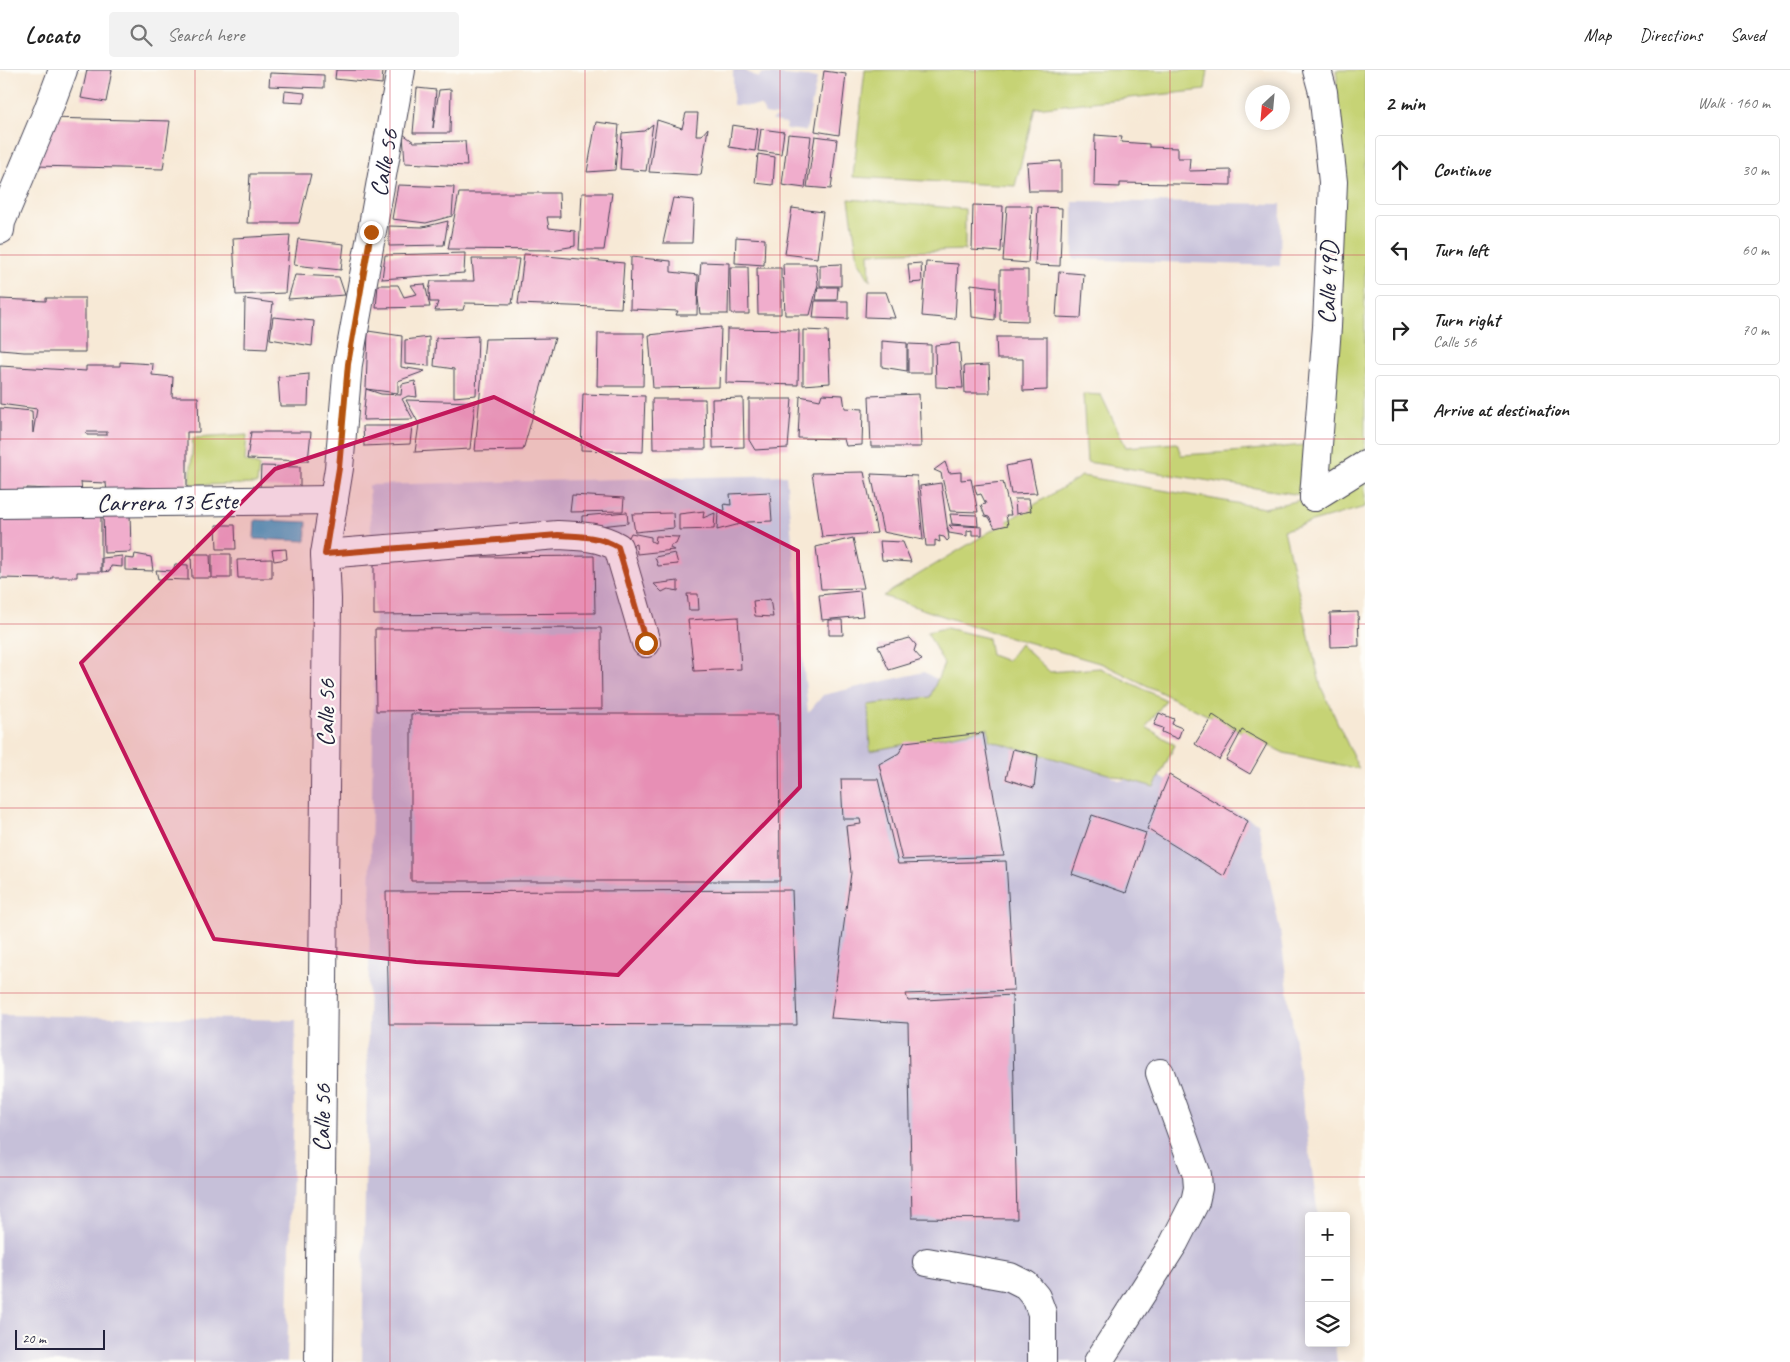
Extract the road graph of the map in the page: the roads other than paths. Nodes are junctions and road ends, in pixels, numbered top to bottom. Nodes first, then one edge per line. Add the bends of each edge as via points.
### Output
1 (63, 70) edge
2 (401, 70) edge
3 (1317, 70) edge
4 (0, 230) edge
5 (1365, 465) edge
6 (334, 500) junction
7 (0, 504) edge
8 (325, 554) junction
9 (646, 643) dead end
10 (1160, 1073) dead end
11 (926, 1262) dead end
12 (319, 1362) edge
13 (1042, 1362) edge
14 (1098, 1362) edge

1 - 4 street
2 - 6 street, Calle 56 via 348,364
3 - 5 street, Calle 49D via 1323,92 1333,182 1327,327 1314,498
6 - 7 street, Carrera 13 Este
6 - 8 street, Calle 56
8 - 9 street via 558,535 606,540 618,547
8 - 12 street, Calle 56
10 - 14 street via 1197,1175 1195,1202 1174,1243
11 - 13 street via 1010,1276 1026,1285 1036,1297 1042,1313

